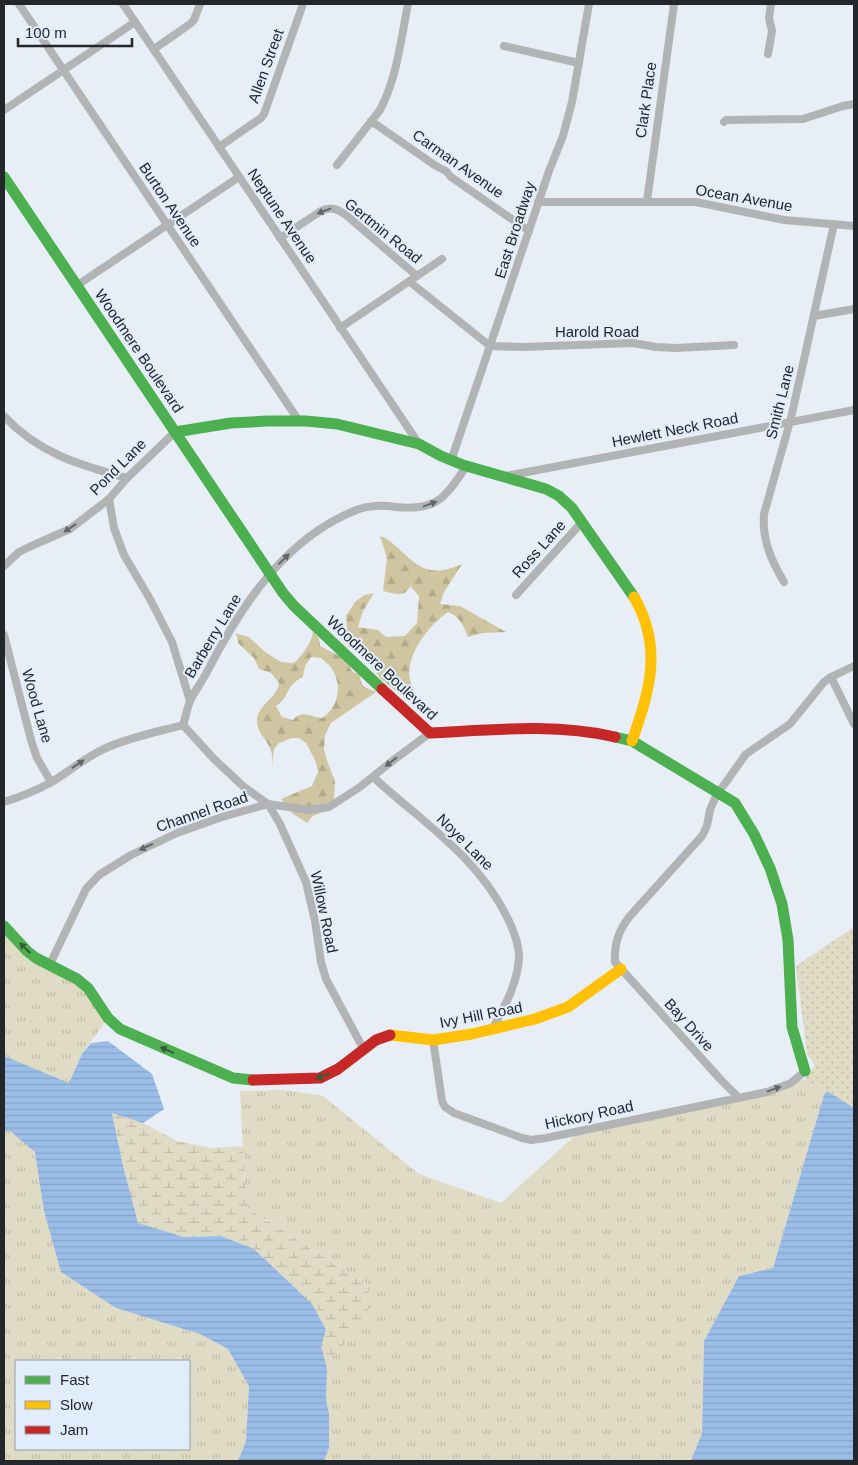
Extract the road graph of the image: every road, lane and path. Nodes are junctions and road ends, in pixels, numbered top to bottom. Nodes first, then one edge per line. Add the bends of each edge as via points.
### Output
1 (19, 4) edge
2 (123, 4) edge
3 (200, 4) edge
4 (303, 4) edge
5 (408, 4) edge
6 (589, 4) edge
7 (674, 4) edge
8 (771, 4) edge
9 (135, 22) junction
10 (504, 46) dead end
11 (154, 49) junction
12 (768, 54) dead end
13 (579, 63) junction
14 (63, 70) junction
15 (854, 104) edge
16 (4, 110) edge
17 (370, 121) junction
18 (724, 122) dead end
19 (219, 146) junction
20 (336, 165) dead end
21 (4, 177) edge
22 (239, 177) junction
23 (647, 201) junction
24 (538, 202) junction
25 (167, 224) junction
26 (834, 224) junction
27 (854, 226) edge
28 (529, 230) junction
29 (280, 238) junction
30 (442, 259) dead end
31 (417, 276) junction
32 (410, 282) junction
33 (76, 286) junction
34 (854, 309) edge
35 (814, 316) junction
36 (340, 328) junction
37 (734, 345) dead end
38 (490, 346) junction
39 (854, 410) edge
40 (4, 416) edge
41 (299, 421) junction
42 (790, 422) junction
43 (175, 432) junction
44 (419, 444) junction
45 (451, 461) junction
46 (466, 467) junction
47 (502, 477) junction
48 (127, 478) junction
49 (109, 499) junction
50 (582, 522) junction
51 (4, 566) edge
52 (271, 575) junction
53 (784, 582) dead end
54 (516, 596) dead end
55 (4, 635) edge
56 (854, 666) edge
57 (831, 677) junction
58 (190, 701) junction
59 (854, 724) edge
60 (184, 725) junction
61 (430, 733) junction
62 (632, 741) junction
63 (373, 776) junction
64 (51, 782) junction
65 (719, 792) junction
66 (4, 802) edge
67 (268, 804) junction
68 (4, 926) edge
69 (50, 964) junction
70 (621, 969) junction
71 (494, 1028) junction
72 (433, 1040) junction
73 (364, 1050) junction
74 (805, 1071) joint
75 (739, 1098) junction

1 - 14 street, Burton Avenue
2 - 9 street, Neptune Avenue
3 - 11 street via 190,24
4 - 19 street, Allen Street via 264,114
5 - 17 street via 398,58 384,103
6 - 13 street, East Broadway
7 - 23 street, Clark Place
8 - 12 street via 769,18 772,31
9 - 11 street, Neptune Avenue
9 - 14 street
10 - 13 street
11 - 19 street, Neptune Avenue
13 - 24 street, East Broadway via 563,136
14 - 16 street
14 - 25 street, Burton Avenue
15 - 18 street via 803,119
17 - 20 street
17 - 28 street, Carman Avenue via 446,170 451,177
19 - 22 street, Neptune Avenue
21 - 33 street, Woodmere Boulevard
22 - 25 street
22 - 29 street, Neptune Avenue
23 - 24 street, Ocean Avenue
23 - 26 street, Ocean Avenue via 696,202 784,220
24 - 28 street, East Broadway
25 - 33 street
25 - 41 street, Burton Avenue
26 - 27 street, Ocean Avenue
26 - 35 street, Smith Lane
28 - 38 street, East Broadway
31 -> 29 street, Gertmin Road via 334,208 321,211
29 - 36 street, Neptune Avenue
30 - 31 street
31 - 32 street
32 - 36 street
32 - 38 street
33 - 43 street, Woodmere Boulevard
34 - 35 street
35 - 42 street, Smith Lane
36 - 44 street, Neptune Avenue
37 - 38 street, Harold Road via 676,348 634,343
38 - 45 street, East Broadway
39 - 42 street, Hewlett Neck Road
40 - 48 street via 19,432 43,448 85,467
41 - 43 street via 238,421
41 - 44 street via 325,423
42 - 47 street, Hewlett Neck Road
42 - 53 street, Smith Lane via 767,500 763,528 770,557
43 - 48 street, Pond Lane
43 - 52 street, Woodmere Boulevard
44 - 45 street
45 - 46 street
46 - 47 street
52 -> 46 street, Barberry Lane via 301,542 337,518 373,506 428,506 446,494
47 - 50 street via 557,495
48 - 49 street, Pond Lane
49 -> 51 street, Pond Lane via 70,529 29,546
49 - 58 street via 114,528 124,555 172,642
50 - 54 street, Ross Lane
50 - 62 street via 632,595 649,629 650,676 645,706
52 - 58 street, Barberry Lane via 234,622
52 - 61 street, Woodmere Boulevard via 294,606
55 - 64 street, Wood Lane via 31,740
56 - 57 street
57 - 59 street
57 - 65 street via 790,724 746,754
58 - 60 street, Barberry Lane
64 -> 60 street via 105,748
60 - 67 street, Willow Road via 214,759
61 - 62 street, Woodmere Boulevard via 572,730
61 -> 63 street, Channel Road
62 - 65 street, Woodmere Boulevard
63 - 67 street, Channel Road via 329,807 309,810
63 - 71 street, Noye Lane via 469,862 494,893 512,926 518,945 518,970
64 - 66 street
65 - 70 street via 702,836 621,927 614,951 615,962
65 - 74 street, Woodmere Boulevard via 735,803 746,818 777,889 788,938 792,1027
67 -> 69 street, Channel Road via 178,833 130,855 99,875 86,889
67 - 73 street, Willow Road via 306,882 326,979
69 -> 68 street, Ivy Hill Road via 27,951
73 -> 69 street, Ivy Hill Road via 320,1078 233,1078 120,1029 108,1018 88,988
70 - 71 street, Ivy Hill Road via 568,1007 535,1019
70 - 75 street, Bay Drive
71 - 72 street, Ivy Hill Road
72 - 73 street, Ivy Hill Road via 390,1035 376,1040
72 - 75 street, Hickory Road via 440,1093 446,1107 454,1113 530,1140
75 -> 74 street, Hickory Road via 791,1083

